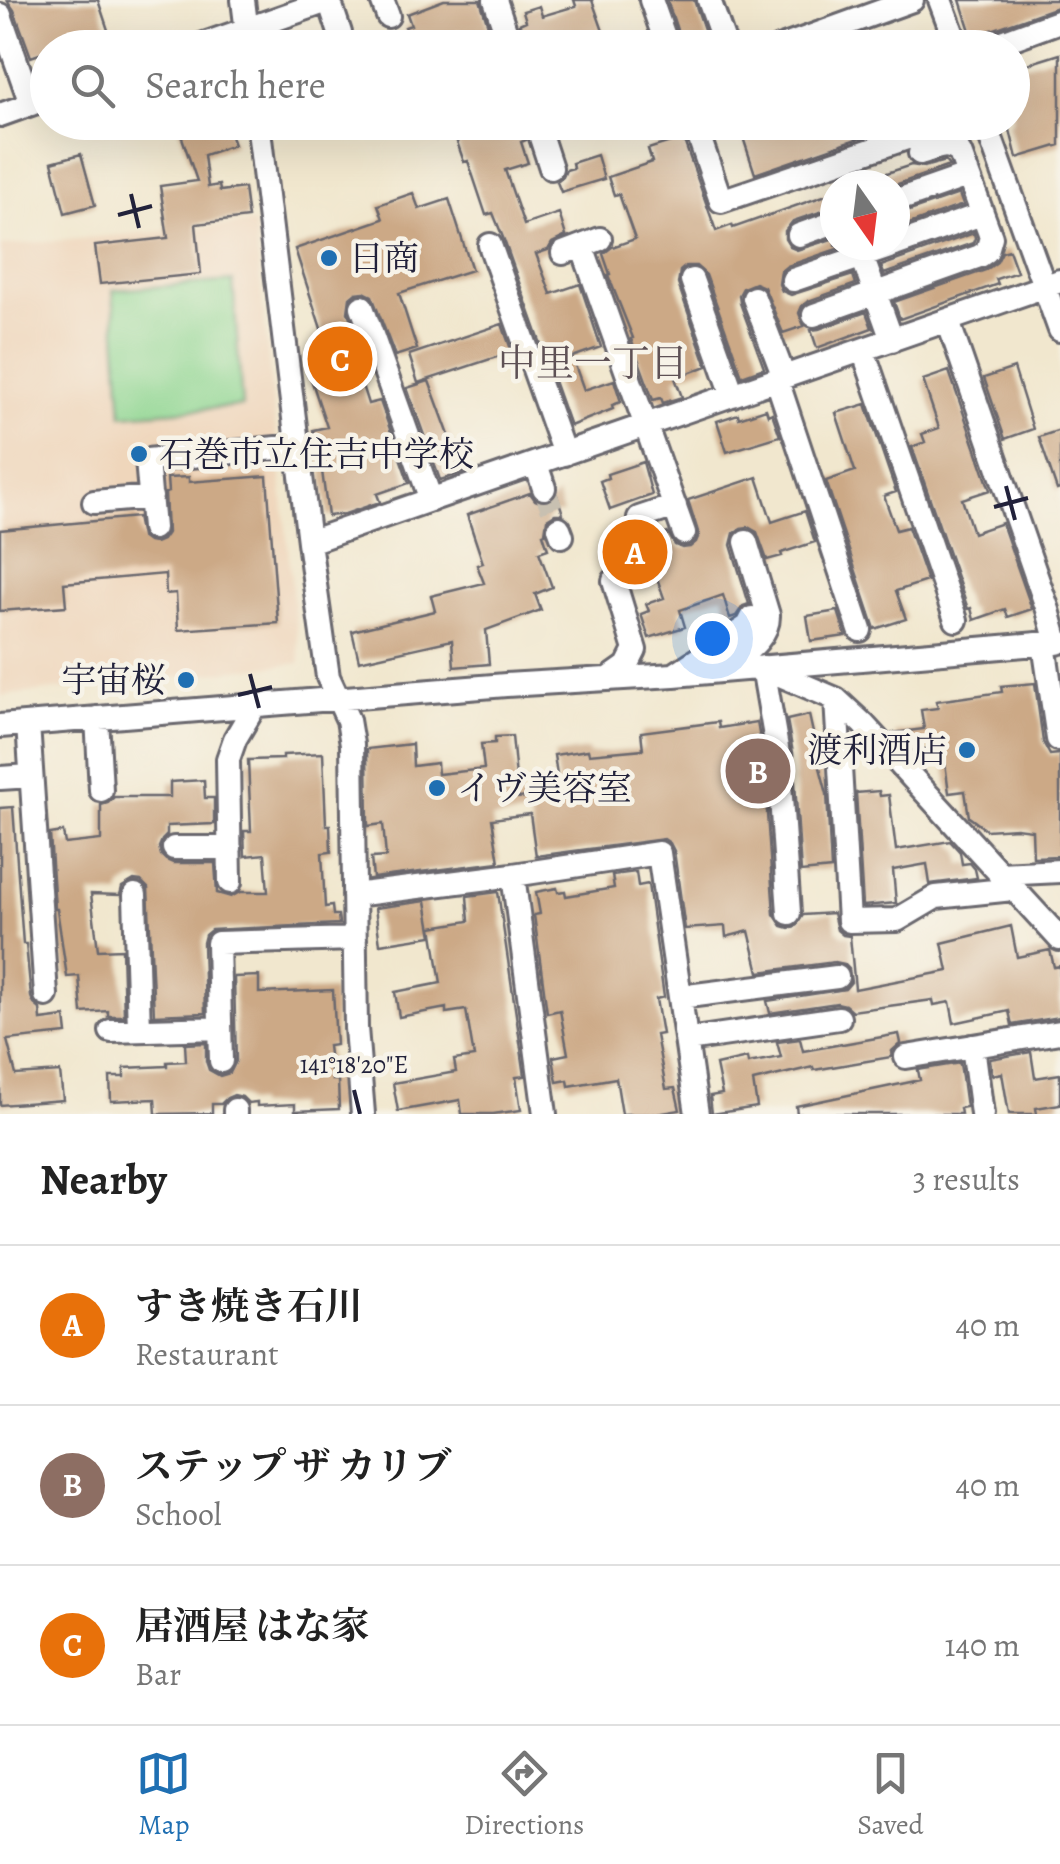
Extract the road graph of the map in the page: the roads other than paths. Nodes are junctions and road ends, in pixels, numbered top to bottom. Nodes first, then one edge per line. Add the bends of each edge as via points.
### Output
1 (243, 0) edge
2 (330, 0) edge
3 (495, 0) edge
4 (651, 0) edge
5 (708, 0) edge
6 (912, 0) edge
7 (940, 0) edge
8 (0, 15) edge
9 (1060, 21) edge
10 (246, 30) edge
11 (264, 30) edge
12 (339, 30) edge
13 (505, 30) edge
14 (662, 30) edge
15 (719, 30) edge
16 (829, 30) edge
17 (951, 30) edge
18 (1030, 32) edge
19 (30, 81) edge
20 (30, 104) edge
21 (0, 114) edge
22 (263, 140) edge
23 (542, 140) edge
24 (700, 140) edge
25 (913, 140) edge
26 (992, 140) edge
27 (920, 153) dead end
28 (552, 168) dead end
29 (845, 170) edge
30 (820, 178) edge
31 (969, 178) junction
32 (910, 196) edge
33 (982, 214) junction
34 (820, 228) edge
35 (799, 236) dead end
36 (910, 240) edge
37 (490, 244) dead end
38 (582, 246) dead end
39 (839, 260) edge
40 (863, 260) edge
41 (692, 280) dead end
42 (793, 280) dead end
43 (1052, 284) edge
44 (875, 293) junction
45 (754, 298) dead end
46 (362, 307) dead end
47 (814, 314) dead end
48 (948, 321) junction
49 (1060, 330) edge
50 (892, 340) junction
51 (863, 350) junction
52 (781, 379) junction
53 (733, 395) junction
54 (647, 425) junction
55 (298, 446) junction
56 (564, 454) junction
57 (536, 464) junction
58 (544, 488) tunnel mouth
59 (150, 497) junction
60 (431, 500) junction
61 (94, 502) dead end
62 (674, 506) junction
63 (638, 518) dead end
64 (153, 528) dead end
65 (684, 533) dead end
66 (309, 542) junction
67 (746, 542) dead end
68 (614, 581) dead end
69 (752, 618) dead end
70 (956, 620) dead end
71 (860, 630) dead end
72 (1053, 650) edge
73 (763, 668) junction
74 (722, 671) junction
75 (674, 675) junction
76 (610, 678) junction
77 (836, 699) junction
78 (339, 700) junction
79 (254, 707) junction
80 (96, 718) junction
81 (28, 724) junction
82 (0, 726) edge
83 (1058, 738) edge
84 (32, 776) junction
85 (0, 778) edge
86 (101, 790) dead end
87 (174, 848) dead end
88 (230, 848) junction
89 (1060, 872) edge
90 (514, 875) junction
91 (230, 882) dead end
92 (1006, 882) junction
93 (135, 895) dead end
94 (354, 896) junction
95 (789, 914) dead end
96 (1060, 938) edge
97 (355, 939) junction
98 (837, 978) dead end
99 (46, 995) dead end
100 (680, 998) junction
101 (839, 1018) dead end
102 (220, 1028) junction
103 (138, 1030) junction
104 (111, 1032) dead end
105 (1060, 1032) edge
106 (687, 1040) junction
107 (973, 1046) junction
108 (906, 1057) dead end
109 (221, 1060) dead end
110 (363, 1114) edge
111 (545, 1114) edge
112 (698, 1114) edge
113 (982, 1114) edge

1 - 10 street
2 - 11 street
2 - 12 street
3 - 13 street
4 - 14 street
5 - 15 street
6 - 16 street
7 - 17 street
8 - 19 street
9 - 18 street
20 - 21 street
22 - 55 street via 275,178
23 - 28 street
24 - 30 street via 721,201
25 - 29 street
26 - 43 street
27 - 31 street via 954,148
31 - 32 street
31 - 33 street
33 - 36 street
33 - 44 street via 991,237 987,251
34 - 35 street
37 - 56 street
38 - 54 street
39 - 42 street
40 - 44 street
41 - 53 street
43 - 48 street
43 - 49 street
44 - 47 street
44 - 50 street
45 - 52 street
46 - 60 street
48 - 50 street
48 - 72 street via 1048,610
50 - 51 street
51 - 52 street
51 - 70 street
52 - 53 street
52 - 71 street
53 - 54 street
54 - 56 street
54 - 62 street
55 - 59 street via 148,460
55 - 66 street
56 - 57 street
57 - 58 street
57 - 60 street
59 - 61 street
59 - 64 street
60 - 66 street
62 - 63 street
62 - 65 street
66 - 78 street via 328,677
67 - 74 street via 768,626
68 - 76 street via 635,650
69 - 75 street
72 - 73 street
72 - 83 street
73 - 74 street
73 - 77 street
73 - 95 street via 778,754
74 - 75 street
75 - 76 street
76 - 78 street
77 - 92 street
77 - 92 street via 848,921 898,920 936,896
78 - 79 street
78 - 94 street via 352,744
79 - 80 street
79 - 88 street via 228,759
80 - 81 street
80 - 86 street
81 - 82 street
81 - 84 street
84 - 85 street
84 - 99 street
87 - 88 street
88 - 91 street
89 - 92 street
90 - 94 street
90 - 100 street via 659,853
90 - 111 street
92 - 96 street
93 - 103 street
94 - 97 street
97 - 102 street via 218,944
97 - 110 street
98 - 100 street
100 - 106 street
101 - 106 street
102 - 103 street
102 - 109 street
103 - 104 street
105 - 107 street
106 - 112 street
107 - 108 street
107 - 113 street

